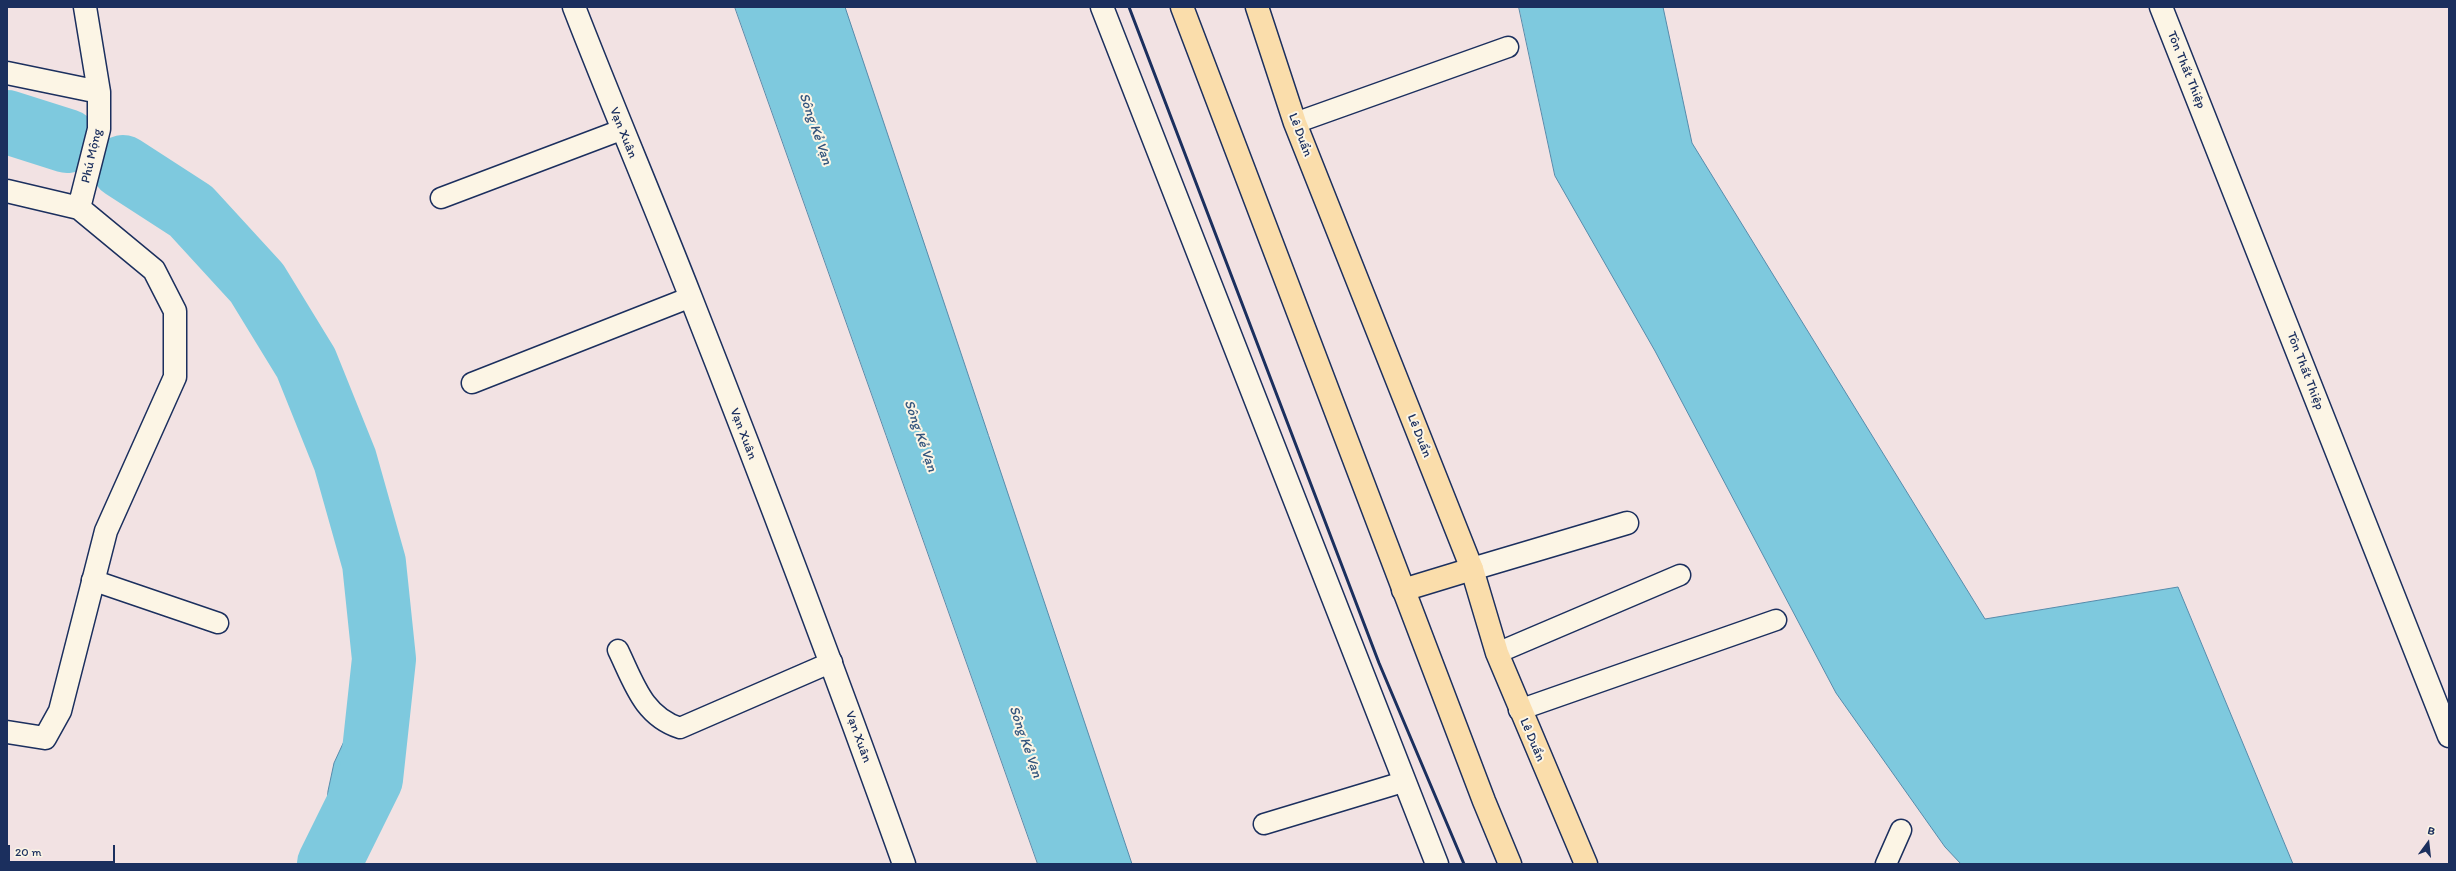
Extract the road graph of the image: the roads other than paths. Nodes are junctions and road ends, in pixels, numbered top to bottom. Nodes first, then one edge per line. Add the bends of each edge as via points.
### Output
1 (85, 7) edge
2 (574, 7) edge
3 (1102, 7) edge
4 (1182, 7) edge
5 (1257, 7) edge
6 (2161, 7) edge
7 (1508, 47) dead end
8 (7, 72) edge
9 (99, 92) junction
10 (1295, 123) junction
11 (621, 130) junction
12 (7, 192) edge
13 (440, 198) dead end
14 (79, 208) junction
15 (691, 297) junction
16 (472, 383) dead end
17 (1627, 523) dead end
18 (1472, 569) junction
19 (1680, 575) dead end
20 (92, 580) junction
21 (1403, 590) junction
22 (1776, 620) dead end
23 (218, 623) dead end
24 (618, 650) dead end
25 (1496, 653) junction
26 (832, 662) junction
27 (1519, 710) junction
28 (7, 732) edge
29 (2449, 736) edge
30 (1403, 782) junction
31 (1264, 824) dead end
32 (1901, 830) dead end
33 (904, 864) edge
34 (1436, 864) edge
35 (1510, 864) edge
36 (1586, 864) edge
37 (1886, 864) edge

1 - 9 street, Phú Mộng
2 - 11 street, Vạn Xuân
3 - 30 street
4 - 21 main road
5 - 10 main road, Lê Duẩn
6 - 29 street, Tôn Thất Thiệp
7 - 10 lane
8 - 9 street
9 - 14 street, Phú Mộng via 99,130
10 - 18 main road, Lê Duẩn
11 - 13 lane
11 - 15 street, Vạn Xuân
12 - 14 street
14 - 20 street via 154,270 175,311 175,377 106,531
15 - 16 lane
15 - 26 street, Vạn Xuân
17 - 18 street
18 - 21 main road
18 - 25 main road, Lê Duẩn
19 - 25 lane
20 - 23 lane
20 - 28 street via 60,711 45,738
21 - 35 main road
22 - 27 lane
24 - 26 lane via 644,703 664,723 680,728
25 - 27 main road, Lê Duẩn
26 - 33 street, Vạn Xuân
27 - 36 main road, Lê Duẩn
30 - 31 lane
30 - 34 street
32 - 37 lane

